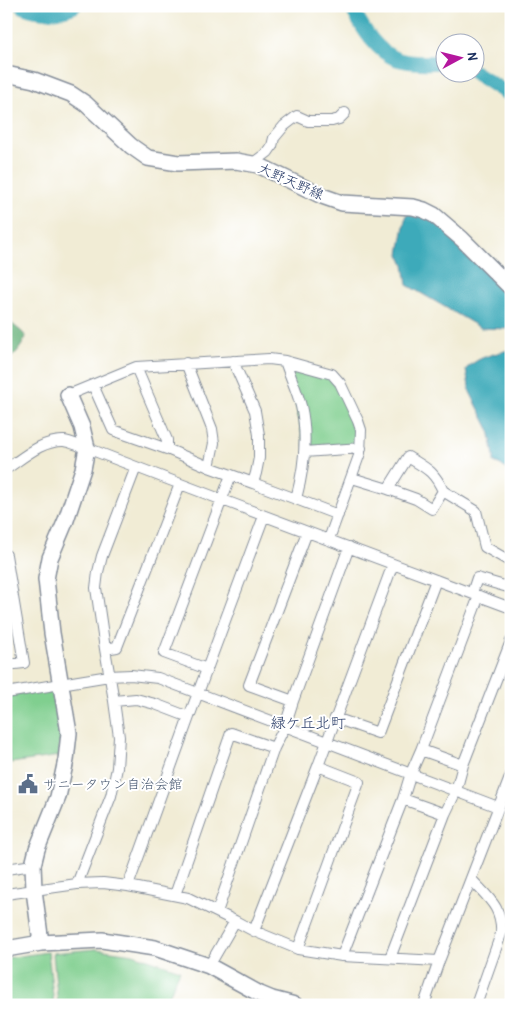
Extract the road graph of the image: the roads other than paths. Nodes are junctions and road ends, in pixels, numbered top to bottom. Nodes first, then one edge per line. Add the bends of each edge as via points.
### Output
1 (6, 74) edge
2 (344, 113) dead end
3 (252, 164) junction
4 (511, 288) edge
5 (233, 361) junction
6 (285, 361) junction
7 (186, 363) junction
8 (136, 367) junction
9 (93, 385) junction
10 (68, 395) joint
11 (87, 448) junction
12 (361, 448) junction
13 (166, 449) junction
14 (304, 452) junction
15 (136, 467) junction
16 (209, 467) junction
17 (6, 469) edge
18 (231, 475) junction
19 (352, 478) junction
20 (253, 483) junction
21 (180, 484) junction
22 (388, 489) junction
23 (443, 491) junction
24 (296, 499) junction
25 (222, 500) junction
26 (338, 515) junction
27 (264, 516) junction
28 (307, 532) junction
29 (329, 539) junction
30 (350, 547) junction
31 (6, 555) edge
32 (511, 562) edge
33 (392, 564) junction
34 (436, 580) junction
35 (511, 588) edge
36 (475, 595) junction
37 (511, 608) edge
38 (511, 642) edge
39 (105, 649) junction
40 (6, 666) edge
41 (207, 669) junction
42 (109, 676) junction
43 (61, 684) junction
44 (6, 693) edge
45 (198, 693) junction
46 (114, 701) junction
47 (292, 701) junction
48 (189, 717) junction
49 (336, 718) junction
50 (285, 726) junction
51 (326, 741) junction
52 (274, 748) junction
53 (421, 750) junction
54 (463, 765) junction
55 (318, 766) junction
56 (411, 773) junction
57 (511, 776) edge
58 (456, 791) junction
59 (403, 798) junction
60 (498, 807) junction
61 (445, 814) junction
62 (33, 865) junction
63 (6, 869) edge
64 (471, 879) junction
65 (76, 884) junction
66 (128, 886) junction
67 (34, 890) junction
68 (6, 894) edge
69 (175, 895) junction
70 (217, 912) junction
71 (235, 921) junction
72 (254, 931) junction
73 (41, 943) junction
74 (6, 949) edge
75 (298, 949) junction
76 (342, 956) junction
77 (390, 958) junction
78 (439, 961) junction
79 (209, 966) junction
80 (276, 1002) edge
81 (295, 1005) edge
82 (424, 1005) edge
83 (476, 1005) edge

1 - 3 street, 大野天野線 via 71,94 148,158 178,163 236,161
2 - 3 street via 332,121 308,121 297,116 274,138 268,152
3 - 4 street, 大野天野線 via 342,203 424,210 462,239
5 - 6 street
5 - 7 street
5 - 20 street via 254,411 259,435
6 - 12 street via 332,374 340,383 361,430
6 - 14 street via 301,405
7 - 8 street
7 - 16 street via 212,429 214,443
8 - 9 street
8 - 13 street via 167,440
9 - 10 street
9 - 13 street via 113,430
10 - 11 street
11 - 15 street
11 - 17 street via 66,441 44,444
11 - 43 street via 46,579
12 - 14 street
12 - 19 street
13 - 16 street
14 - 24 street
15 - 21 street
15 - 39 street via 98,572 96,588
16 - 18 street
18 - 20 street
18 - 25 street
19 - 22 street
19 - 26 street
20 - 24 street
21 - 25 street
21 - 39 street via 117,647
22 - 23 street via 432,509
22 - 23 street via 408,457 428,469
23 - 32 street via 476,511 484,547
24 - 26 street
25 - 27 street
25 - 41 street via 164,653
26 - 29 street
27 - 28 street
27 - 41 street
28 - 29 street
28 - 47 street via 249,685
29 - 30 street
30 - 33 street
30 - 47 street
31 - 40 street via 24,662
33 - 34 street
33 - 49 street
34 - 36 street
34 - 49 street via 378,733
35 - 36 street via 477,578
36 - 37 street
36 - 53 street
38 - 54 street
39 - 42 street
41 - 45 street
42 - 43 street
42 - 45 street via 158,678
42 - 46 street
43 - 44 street
43 - 62 street via 68,733 66,760 58,797
45 - 48 street
45 - 50 street
46 - 48 street via 136,699
46 - 65 street via 119,737 117,768 111,796
47 - 50 street
48 - 66 street
49 - 51 street
50 - 51 street
50 - 52 street
51 - 55 street
51 - 56 street
52 - 69 street via 231,733
52 - 70 street
53 - 54 street
53 - 56 street
54 - 58 street
55 - 72 street
55 - 75 street via 359,782
56 - 58 street
56 - 59 street
57 - 60 street
58 - 60 street
58 - 61 street
59 - 61 street
59 - 76 street
60 - 64 street
61 - 77 street
62 - 63 street
62 - 67 street
64 - 78 street
64 - 83 street via 496,906 502,924
65 - 66 street
65 - 67 street
66 - 69 street
67 - 68 street
67 - 73 street
69 - 70 street
70 - 71 street
71 - 72 street
71 - 79 street
72 - 75 street
73 - 74 street
73 - 79 street via 102,940 155,948
75 - 76 street
76 - 77 street
77 - 78 street
78 - 82 street
79 - 80 street
80 - 81 street

